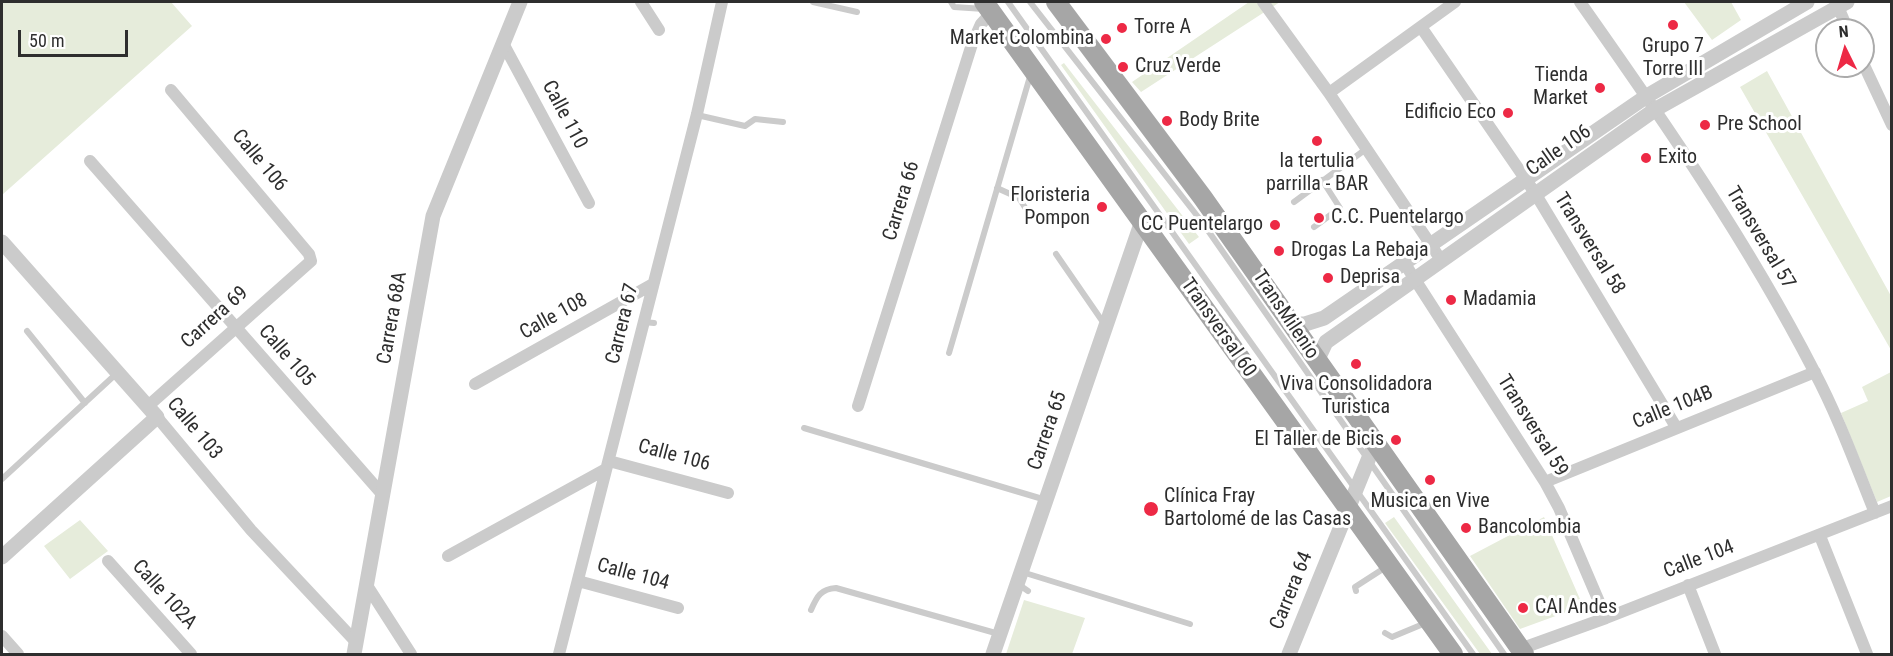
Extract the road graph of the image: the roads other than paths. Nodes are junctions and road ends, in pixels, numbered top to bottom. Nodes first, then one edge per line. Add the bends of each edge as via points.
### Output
1 (520, 2) edge
2 (641, 2) edge
3 (722, 2) edge
4 (813, 2) edge
5 (951, 2) edge
6 (1030, 2) edge
7 (1056, 2) edge
8 (1263, 2) edge
9 (1455, 2) edge
10 (1580, 2) edge
11 (1807, 2) edge
12 (1840, 3) edge
13 (993, 6) edge
14 (857, 12) dead end
15 (1844, 18) edge
16 (1421, 27) junction
17 (659, 30) dead end
18 (504, 45) junction
19 (1032, 69) junction
20 (1870, 78) edge
21 (171, 90) dead end
22 (1329, 93) junction
23 (1651, 103) junction
24 (697, 114) junction
25 (783, 122) dead end
26 (1892, 126) edge
27 (1366, 148) junction
28 (90, 162) dead end
29 (1526, 179) junction
30 (1322, 180) junction
31 (997, 188) junction
32 (1535, 193) junction
33 (1294, 202) dead end
34 (589, 203) dead end
35 (1031, 217) dead end
36 (1142, 221) junction
37 (1314, 227) dead end
38 (2, 242) edge
39 (1431, 246) junction
40 (1056, 254) dead end
41 (1441, 260) junction
42 (311, 261) joint
43 (1405, 264) junction
44 (1414, 278) junction
45 (653, 284) junction
46 (1291, 324) junction
47 (1106, 326) junction
48 (236, 328) junction
49 (27, 331) dead end
50 (949, 353) dead end
51 (1317, 361) junction
52 (1815, 372) junction
53 (118, 373) junction
54 (475, 384) dead end
55 (85, 403) junction
56 (858, 406) dead end
57 (152, 412) junction
58 (1676, 427) junction
59 (804, 428) dead end
60 (1371, 452) junction
61 (608, 465) junction
62 (2, 479) edge
63 (1545, 482) junction
64 (728, 493) dead end
65 (382, 494) junction
66 (1352, 499) junction
67 (1046, 501) junction
68 (1892, 506) edge
69 (1875, 513) junction
70 (1820, 536) junction
71 (448, 556) dead end
72 (2, 557) edge
73 (108, 561) dead end
74 (1389, 566) junction
75 (578, 581) junction
76 (1022, 582) junction
77 (1688, 585) junction
78 (368, 587) junction
79 (1356, 591) dead end
80 (678, 608) dead end
81 (811, 610) dead end
82 (1606, 618) junction
83 (1430, 621) junction
84 (1190, 624) dead end
85 (1385, 633) dead end
86 (1000, 634) junction
87 (2, 636) edge
88 (355, 648) edge
89 (1446, 650) edge
90 (1516, 653) edge
91 (18, 654) edge
92 (191, 654) edge
93 (411, 654) edge
94 (560, 654) edge
95 (993, 654) edge
96 (1289, 654) edge
97 (1473, 654) edge
98 (1715, 654) edge
99 (1867, 654) edge

1 - 18 street, Carrera 68A
2 - 17 street
3 - 24 street, Carrera 67
4 - 14 lane
5 - 13 lane via 954,7
6 - 60 lane, TransMilenio via 1202,222
7 - 46 main road via 1203,198
8 - 22 street
9 - 16 street
10 - 23 street, Transversal 57
11 - 23 street, Calle 106
12 - 15 street
12 - 23 street, Calle 106
13 - 19 main road, Transversal 60
13 - 56 street, Carrera 66 via 972,44
13 - 66 lane
16 - 22 street
16 - 29 street, Transversal 58
18 - 34 street, Calle 110
18 - 65 street, Carrera 68A via 433,216
19 - 31 lane
19 - 36 main road, Transversal 60
20 - 26 street
21 - 42 street, Calle 106
22 - 27 street
23 - 29 street, Calle 106
23 - 32 street, Calle 106
23 - 52 street, Transversal 57 via 1765,282
24 - 25 lane via 745,126 755,119
24 - 45 street, Carrera 67
27 - 30 lane
27 - 39 street
28 - 48 street, Calle 105
29 - 32 street, Transversal 58
29 - 39 street, Calle 106
30 - 33 lane
30 - 37 lane via 1340,208
31 - 35 lane via 1019,198
31 - 50 lane
32 - 41 street, Calle 106
32 - 58 street, Transversal 58
36 - 47 street, Carrera 65
36 - 66 main road, Transversal 60
38 - 53 street, Calle 103
39 - 41 street
39 - 43 street, Calle 106
40 - 47 lane
41 - 44 street, Calle 106
42 - 48 street, Carrera 69
43 - 44 street, Transversal 59
43 - 46 street, Calle 106 via 1324,318
44 - 51 street, Calle 106 via 1326,342
44 - 63 street, Transversal 59
45 - 54 street, Calle 108
45 - 61 street, Carrera 67 via 649,322
46 - 51 main road
47 - 67 street, Carrera 65
48 - 57 street, Carrera 69
48 - 65 street, Calle 105
49 - 55 lane
51 - 60 main road
52 - 58 street, Calle 104B
52 - 69 street, Transversal 57
53 - 55 lane
53 - 57 street, Calle 103
55 - 62 lane
57 - 72 street, Carrera 69
57 - 88 street, Calle 103
58 - 63 street, Calle 104B
59 - 67 lane
60 - 66 street, Carrera 64
60 - 90 main road
61 - 64 street, Calle 106
61 - 71 street
61 - 75 street, Carrera 67
63 - 82 street, Transversal 59
65 - 78 street, Carrera 68A
66 - 74 main road, Transversal 60
66 - 96 street, Carrera 64
66 - 97 lane
67 - 76 street, Carrera 65
68 - 69 street, Calle 104
69 - 70 street, Calle 104
70 - 77 street, Calle 104
70 - 99 street
73 - 92 street, Calle 102A
74 - 79 lane via 1355,587
74 - 83 main road, Transversal 60
75 - 80 street, Calle 104
75 - 94 street, Carrera 67
76 - 84 lane
76 - 86 street, Carrera 65
77 - 82 street, Calle 104
77 - 98 street
78 - 88 street, Carrera 68A
78 - 93 street
81 - 86 lane via 818,595 826,588 836,588
82 - 90 street, Calle 104
83 - 85 lane via 1392,637
83 - 89 main road, Transversal 60
86 - 95 street, Carrera 65
87 - 91 street

